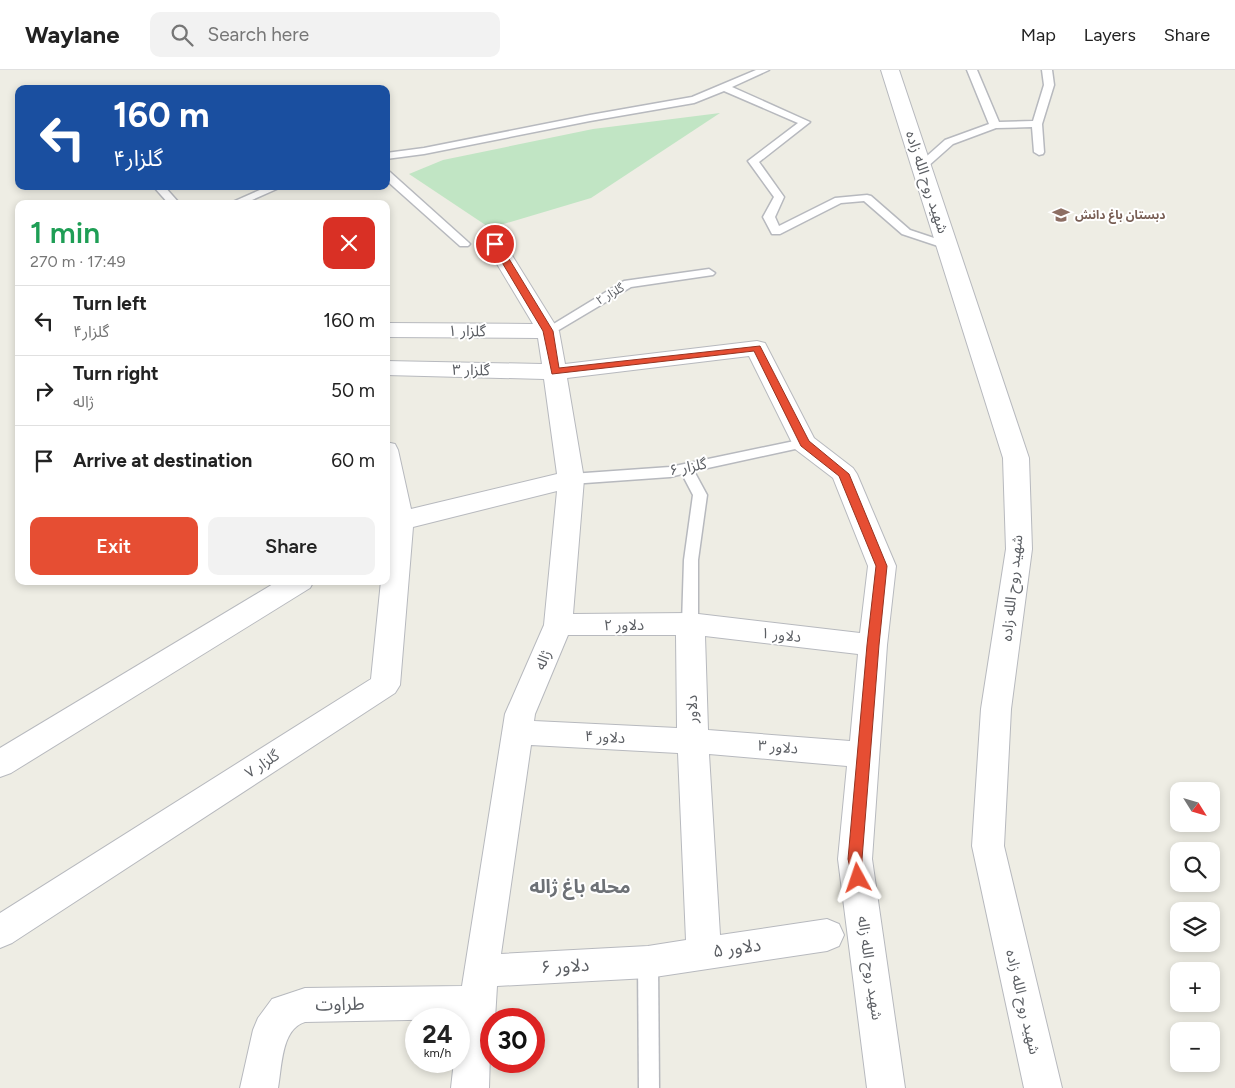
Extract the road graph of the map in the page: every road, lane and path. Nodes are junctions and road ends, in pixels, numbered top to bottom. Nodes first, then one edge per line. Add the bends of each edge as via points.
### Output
1 (764, 70) edge
2 (890, 70) edge
3 (972, 70) edge
4 (1047, 70) edge
5 (726, 88) junction
6 (1037, 124) junction
7 (995, 125) junction
8 (1039, 152) dead end
9 (390, 155) edge
10 (922, 166) junction
11 (390, 178) edge
12 (162, 190) edge
13 (269, 190) edge
14 (171, 200) edge
15 (243, 200) edge
16 (464, 244) dead end
17 (495, 244) dead end
18 (948, 246) junction
19 (709, 273) dead end
20 (390, 330) edge
21 (548, 331) junction
22 (757, 348) joint
23 (390, 368) edge
24 (555, 372) junction
25 (804, 443) junction
26 (686, 469) junction
27 (570, 480) junction
28 (390, 493) edge
29 (393, 525) edge
30 (293, 585) edge
31 (390, 585) edge
32 (390, 585) edge
33 (690, 624) junction
34 (558, 625) junction
35 (873, 645) junction
36 (518, 732) junction
37 (693, 742) junction
38 (864, 755) junction
39 (0, 764) edge
40 (0, 932) edge
41 (827, 935) dead end
42 (704, 953) junction
43 (648, 962) junction
44 (480, 987) junction
45 (259, 1088) edge
46 (470, 1088) edge
47 (649, 1088) edge
48 (886, 1088) edge
49 (1043, 1088) edge

1 - 5 lane
2 - 10 street, شهید روح الله زاده
3 - 7 lane
4 - 6 lane via 1049,85
5 - 9 lane via 694,100
5 - 18 lane via 805,122 753,161 779,197 769,217 776,232 839,200 867,198 906,232
6 - 7 lane
6 - 8 lane
7 - 10 lane via 949,142
10 - 18 street, شهید روح الله زاده
11 - 16 lane
12 - 14 lane
13 - 15 lane
17 - 21 street, ژاله
18 - 49 street, شهید روح الله زاده via 1016,458 1019,549 996,708 988,846
19 - 21 lane, گلزار ۲ via 628,284
20 - 21 street, گلزار ۱
21 - 24 street, ژاله
22 - 24 street, گلزار ۳
22 - 25 street, شهید روح الله زاله
23 - 24 street, گلزار ۳
24 - 27 street, ژاله
25 - 26 lane, گلزار ۶
25 - 35 street, شهید روح الله زاله via 844,474 882,566
26 - 27 lane, گلزار ۶
26 - 33 lane, دلاور via 700,495 691,560
27 - 29 street
27 - 34 street, ژاله
28 - 29 street
29 - 31 street, گلزار ۷
30 - 39 street
32 - 40 street, گلزار ۷ via 385,684
33 - 34 street, دلاور ۲
33 - 35 street, دلاور ۱
33 - 37 street, دلاور
34 - 36 street, ژاله via 520,714
35 - 38 street, شهید روح الله زاله
36 - 37 street, دلاور ۴
36 - 44 street, ژاله
37 - 38 street, دلاور ۳
37 - 42 street, دلاور
38 - 48 street, شهید روح الله زاله via 855,859
41 - 42 street, دلاور ۵
42 - 43 street, دلاور ۵
43 - 44 street, دلاور ۶
43 - 47 lane
44 - 45 street, طراوت via 305,1005 285,1011 270,1030
44 - 46 street, ژاله

